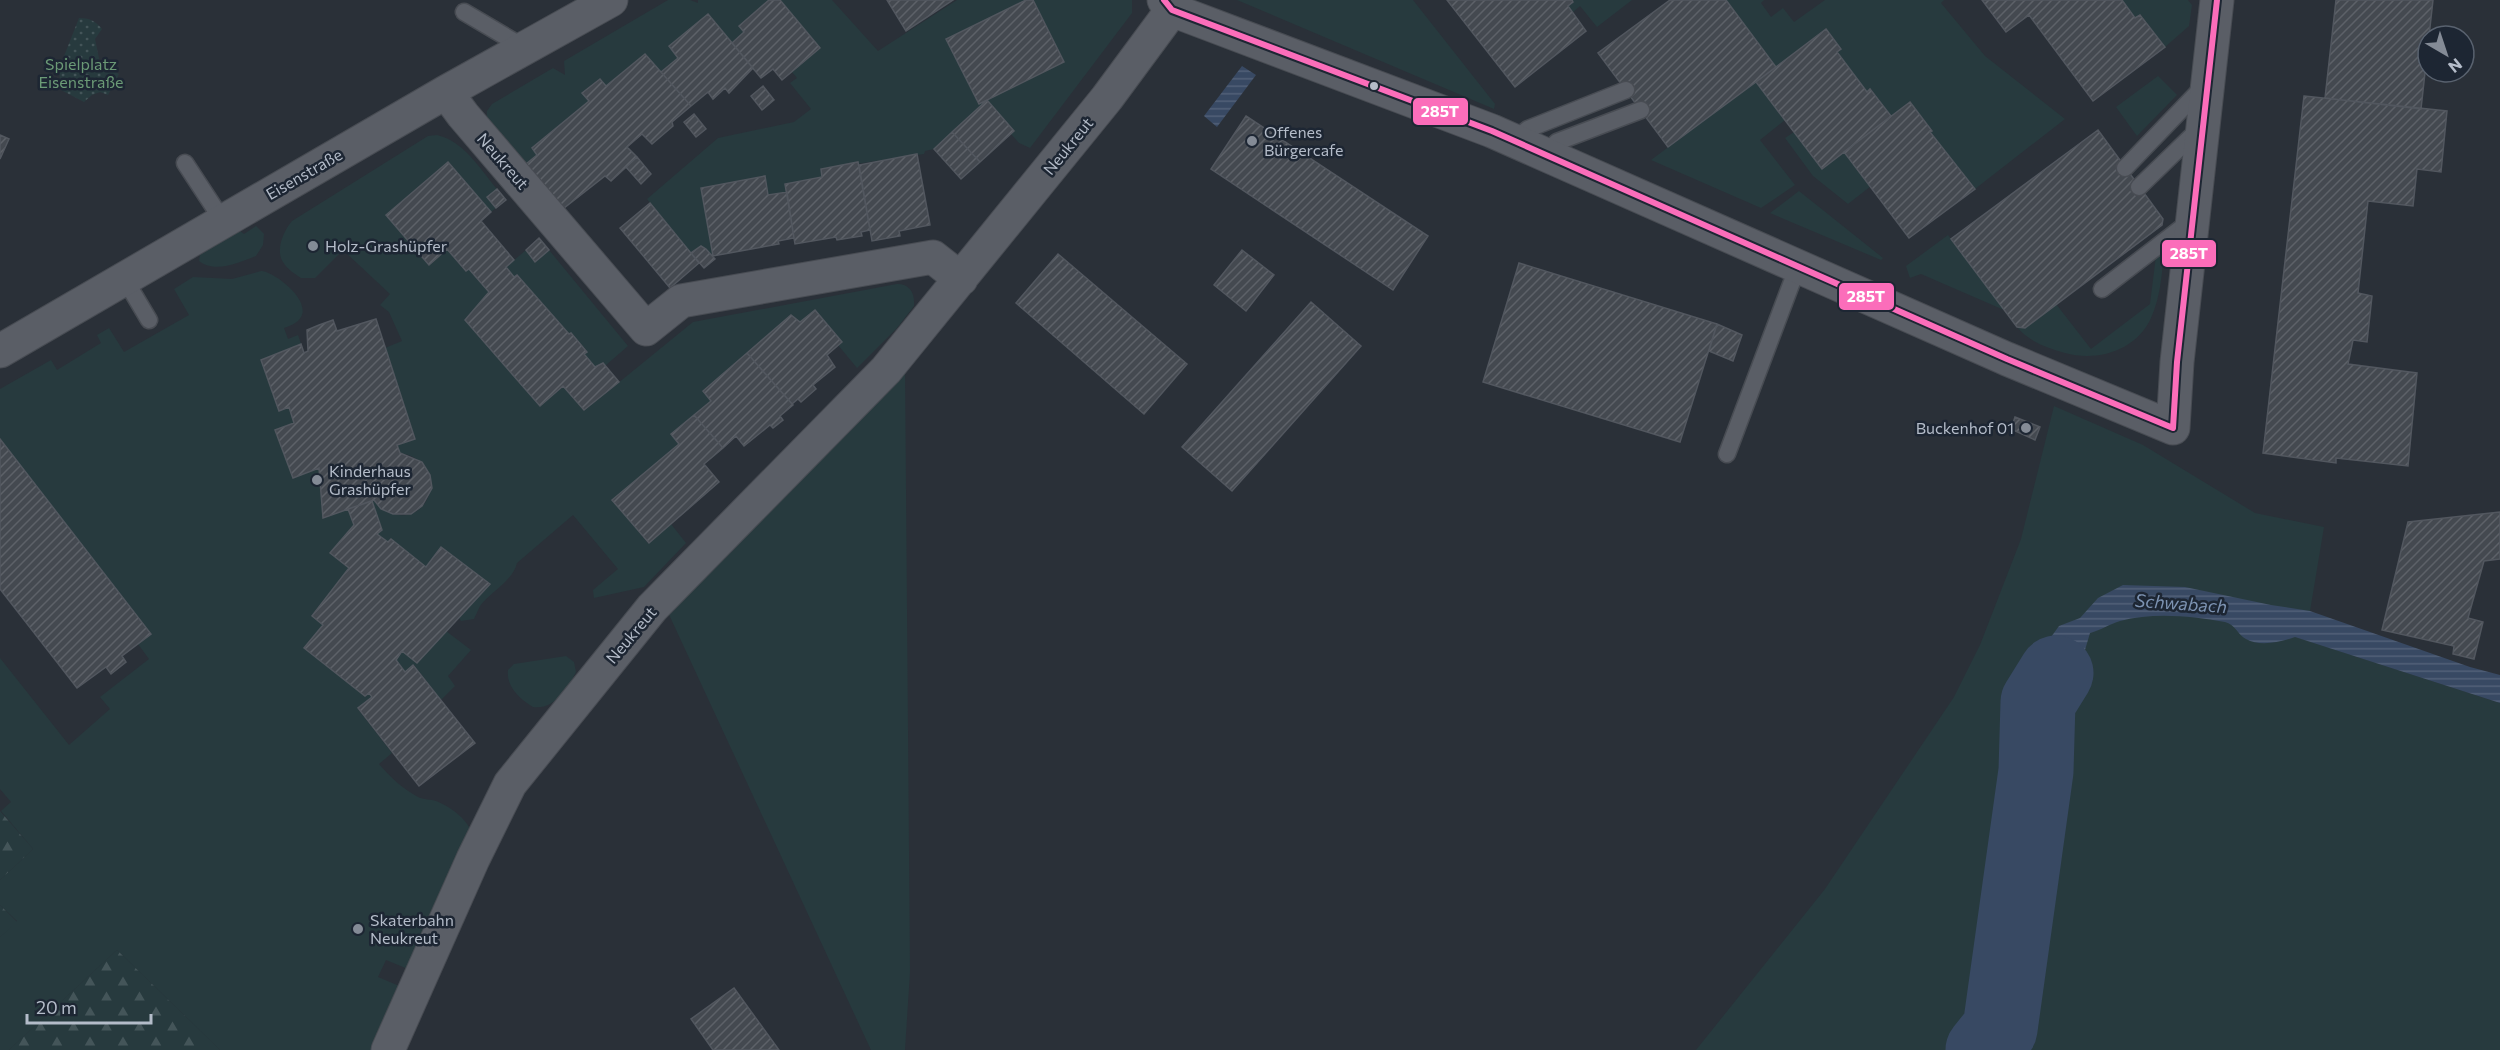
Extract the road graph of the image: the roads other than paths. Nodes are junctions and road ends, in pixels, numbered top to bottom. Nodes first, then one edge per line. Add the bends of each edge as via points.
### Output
1 (610, 0) edge
2 (2217, 0) edge
3 (1168, 5) edge
4 (464, 12) dead end
5 (525, 48) junction
6 (2208, 82) junction
7 (1626, 90) dead end
8 (446, 92) junction
9 (1641, 110) dead end
10 (2203, 125) junction
11 (1514, 140) junction
12 (1545, 154) junction
13 (185, 163) dead end
14 (2125, 168) dead end
15 (2139, 188) dead end
16 (2193, 218) junction
17 (223, 221) junction
18 (1798, 266) junction
19 (124, 278) junction
20 (961, 279) junction
21 (2102, 289) dead end
22 (149, 320) dead end
23 (0, 351) edge
24 (1727, 454) dead end
25 (388, 1050) edge

1 - 5 street, Eisenstraße
2 - 6 street
3 - 11 street
3 - 20 street, Neukreut via 1107,98
4 - 5 lane
5 - 8 street, Eisenstraße
6 - 10 street
6 - 14 lane
7 - 11 lane via 1528,129
8 - 17 street, Eisenstraße
8 - 20 street, Neukreut via 646,329 681,301 933,257
9 - 12 lane via 1557,142
10 - 15 lane
10 - 16 street
11 - 12 street
12 - 18 street
13 - 17 lane
16 - 18 street via 2173,428
16 - 21 lane
17 - 19 street, Eisenstraße
18 - 24 lane
19 - 22 lane
19 - 23 street, Eisenstraße
20 - 25 street, Neukreut via 886,370 652,608 510,784

